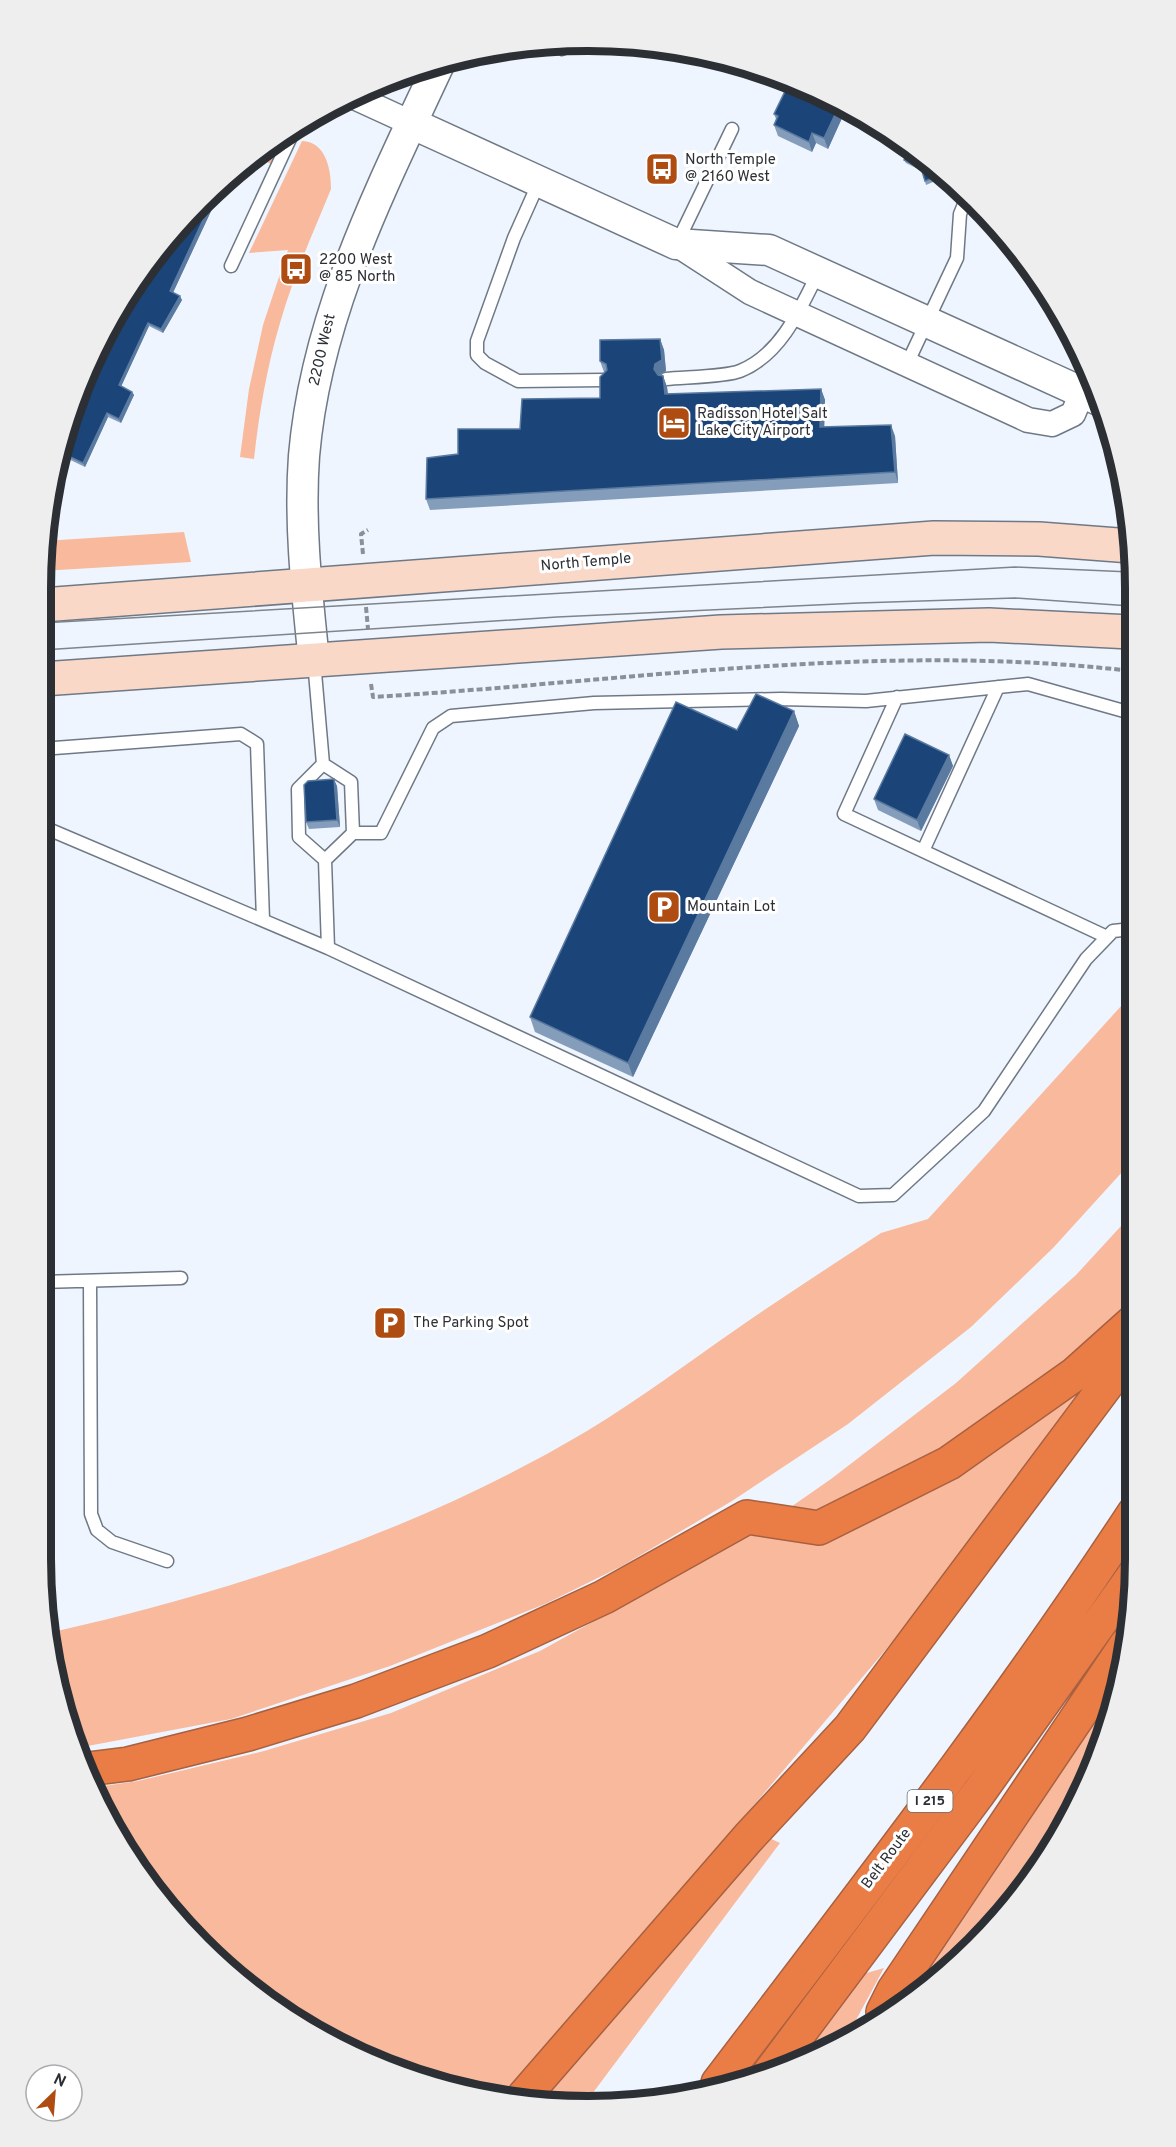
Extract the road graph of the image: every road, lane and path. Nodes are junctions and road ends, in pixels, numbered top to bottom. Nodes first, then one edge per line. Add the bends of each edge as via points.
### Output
1 (435, 73) edge
2 (362, 101) edge
3 (411, 123) junction
4 (732, 129) dead end
5 (288, 143) edge
6 (539, 182) junction
7 (964, 204) edge
8 (676, 244) junction
9 (231, 266) dead end
10 (819, 272) junction
11 (798, 315) junction
12 (927, 320) junction
13 (907, 364) junction
14 (666, 379) edge
15 (603, 380) edge
16 (1086, 388) edge
17 (1088, 393) edge
18 (368, 530) dead end
19 (361, 534) dead end
20 (1123, 545) edge
21 (307, 585) junction
22 (51, 604) edge
23 (1125, 632) edge
24 (314, 661) junction
25 (1125, 670) edge
26 (51, 678) edge
27 (371, 687) dead end
28 (998, 687) junction
29 (897, 697) junction
30 (1125, 710) edge
31 (51, 748) edge
32 (323, 764) junction
33 (51, 830) edge
34 (353, 833) junction
35 (922, 851) junction
36 (326, 860) junction
37 (263, 920) junction
38 (1125, 930) edge
39 (1107, 937) junction
40 (328, 948) junction
41 (180, 1278) dead end
42 (51, 1282) edge
43 (90, 1282) junction
44 (1125, 1329) edge
45 (1125, 1360) edge
46 (1125, 1527) edge
47 (167, 1561) dead end
48 (1124, 1589) edge
49 (1115, 1661) edge
50 (93, 1768) edge
51 (887, 2004) edge
52 (778, 2061) edge
53 (722, 2079) edge
54 (527, 2092) edge

1 - 3 street, 2200 West
2 - 3 street
3 - 6 street
3 - 21 street, 2200 West via 347,268 321,350 304,457
4 - 8 lane
5 - 9 lane
6 - 8 street
6 - 15 lane via 477,341 477,355 518,381
7 - 12 lane via 957,258
8 - 10 street via 769,250
8 - 11 street via 750,292
10 - 11 lane
10 - 12 street
11 - 13 street
11 - 14 lane via 766,355 738,372
12 - 13 lane
12 - 16 street
13 - 17 street via 1040,423 1061,422
18 - 19 path
20 - 21 main road, North Temple via 1038,539 934,538
21 - 22 main road, North Temple
21 - 24 street, 2200 West
23 - 24 main road via 989,625 721,632
24 - 26 main road
24 - 32 lane
25 - 27 path via 903,660 685,671 373,697
28 - 29 lane
28 - 30 lane via 1028,684
28 - 35 lane
29 - 34 lane via 866,701 594,703 452,716 433,728 381,833
29 - 35 lane via 844,814
31 - 37 lane via 241,734 257,744
32 - 34 lane via 351,782
32 - 36 lane via 298,789 298,814 299,837
33 - 37 lane
34 - 36 lane
35 - 39 lane
36 - 40 lane
37 - 40 lane
38 - 39 lane via 1113,931
39 - 40 lane via 1086,959 984,1111 893,1195 859,1196
41 - 43 lane
42 - 43 lane
43 - 47 lane via 92,1514 97,1530 112,1542
44 - 50 highway via 1076,1374 949,1463 819,1528 747,1517 604,1598 477,1655 356,1701 248,1734 128,1764
45 - 54 highway via 850,1728 748,1838
46 - 53 highway, Belt Route / I 215 via 936,1792
48 - 52 highway, I 215 via 978,1794
49 - 51 highway

